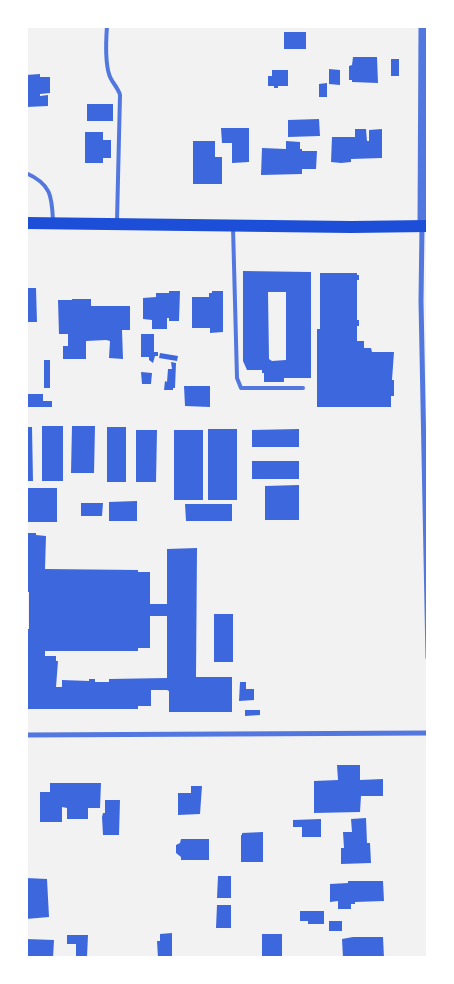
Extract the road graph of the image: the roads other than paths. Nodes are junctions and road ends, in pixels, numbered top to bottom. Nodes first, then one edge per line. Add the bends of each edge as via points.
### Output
1 (107, 26) edge
2 (423, 26) edge
3 (26, 173) edge
4 (26, 223) edge
5 (53, 223) junction
6 (117, 224) junction
7 (232, 224) junction
8 (425, 226) edge
9 (302, 388) dead end
10 (428, 658) edge
11 (428, 733) edge
12 (26, 735) edge

1 - 6 lane via 108,70 120,95
2 - 8 street
3 - 5 lane via 47,186 52,201
4 - 5 main road
5 - 6 main road
6 - 7 main road
7 - 8 main road
7 - 9 lane via 236,378 241,388
8 - 10 street via 421,301
11 - 12 street

